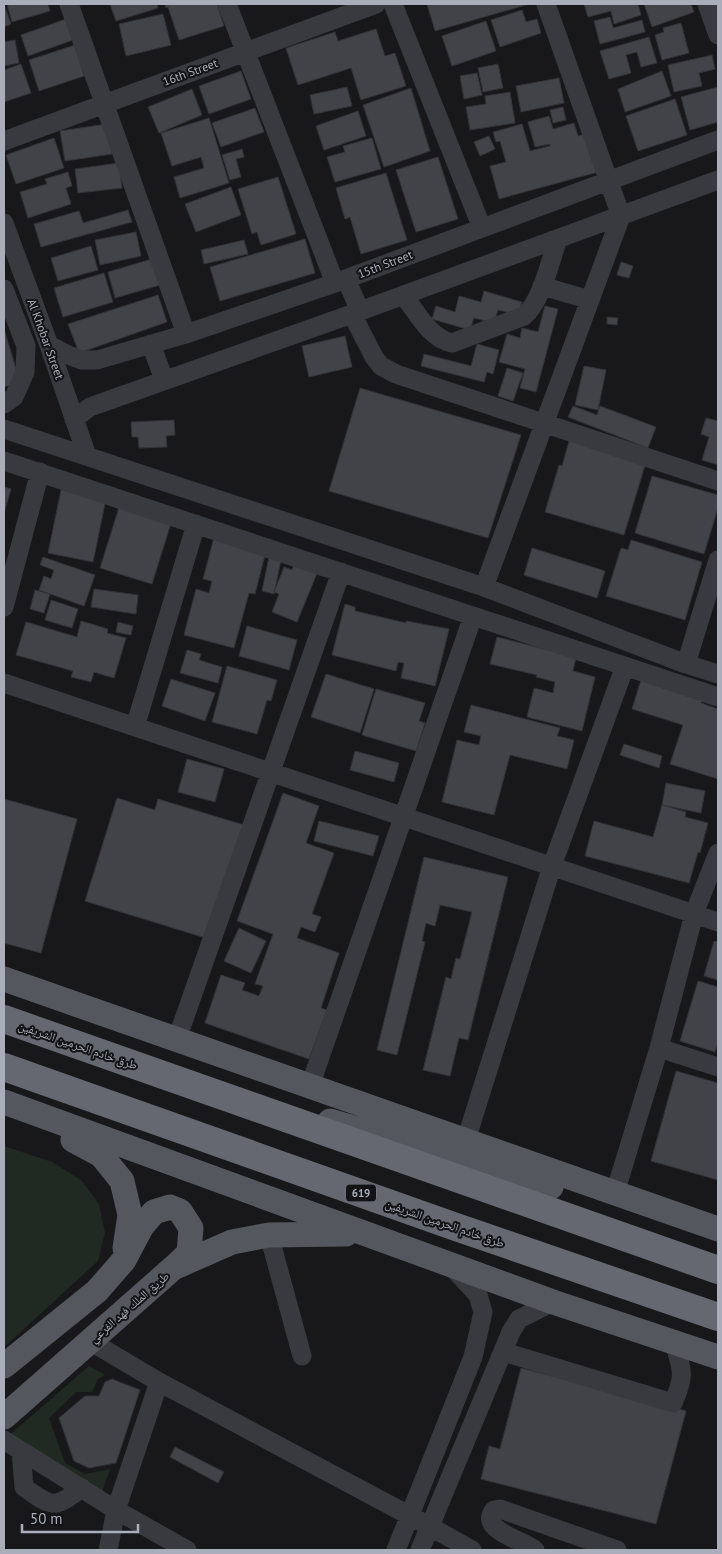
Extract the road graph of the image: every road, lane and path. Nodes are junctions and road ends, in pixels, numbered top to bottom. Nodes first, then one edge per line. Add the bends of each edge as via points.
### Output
1 (69, 4) edge
2 (227, 4) edge
3 (376, 4) edge
4 (393, 4) edge
5 (546, 4) edge
6 (707, 4) edge
7 (718, 35) edge
8 (246, 52) junction
9 (104, 104) junction
10 (718, 140) edge
11 (4, 142) edge
12 (609, 180) junction
13 (718, 180) edge
14 (621, 216) junction
15 (4, 222) edge
16 (482, 228) junction
17 (558, 239) junction
18 (24, 278) junction
19 (340, 281) junction
20 (542, 286) junction
21 (4, 287) edge
22 (403, 295) junction
23 (590, 300) junction
24 (356, 312) junction
25 (186, 334) junction
26 (151, 344) junction
27 (49, 345) junction
28 (164, 380) junction
29 (4, 404) edge
30 (74, 420) junction
31 (545, 423) junction
32 (4, 429) edge
33 (87, 456) junction
34 (4, 461) edge
35 (40, 472) junction
36 (718, 480) edge
37 (196, 524) junction
38 (718, 560) edge
39 (342, 572) junction
40 (484, 587) junction
41 (4, 607) edge
42 (473, 616) junction
43 (686, 664) junction
44 (625, 666) junction
45 (718, 674) edge
46 (4, 683) edge
47 (718, 697) edge
48 (135, 727) junction
49 (272, 773) junction
50 (404, 816) junction
51 (718, 853) edge
52 (552, 866) junction
53 (694, 914) junction
54 (718, 922) edge
55 (4, 979) edge
56 (4, 1019) edge
57 (177, 1039) junction
58 (69, 1042) junction
59 (659, 1048) junction
60 (4, 1067) edge
61 (718, 1067) edge
62 (310, 1086) junction
63 (6, 1103) edge
64 (466, 1140) junction
65 (615, 1193) junction
66 (456, 1227) junction
67 (718, 1229) edge
68 (364, 1234) junction
69 (269, 1235) junction
70 (718, 1238) edge
71 (124, 1260) junction
72 (450, 1264) junction
73 (173, 1268) junction
74 (718, 1270) edge
75 (553, 1302) junction
76 (718, 1317) edge
77 (718, 1330) edge
78 (90, 1341) junction
79 (674, 1342) junction
80 (504, 1352) junction
81 (302, 1356) dead end
82 (718, 1357) edge
83 (4, 1366) edge
84 (159, 1382) junction
85 (4, 1417) edge
86 (4, 1440) edge
87 (21, 1450) junction
88 (82, 1488) junction
89 (116, 1510) junction
90 (410, 1516) junction
91 (429, 1526) junction
92 (108, 1550) edge
93 (187, 1550) edge
94 (396, 1550) edge
95 (420, 1550) edge
96 (472, 1550) edge
97 (535, 1550) edge
98 (617, 1550) edge

1 - 9 street
2 - 8 street
3 - 8 street, 16th Street
4 - 16 street
5 - 12 street
6 - 7 street
8 - 9 street, 16th Street
8 - 19 street
9 - 11 street, 16th Street
9 - 25 street
10 - 12 street, 15th Street
12 - 14 street
12 - 16 street, 15th Street
13 - 14 street
14 - 17 street
14 - 23 street
15 - 18 street, Al Khobar Street
16 - 19 street, 15th Street
17 - 20 street
17 - 22 street
18 - 21 street
18 - 27 street, Al Khobar Street
19 - 24 street
19 - 25 street, 15th Street
20 - 22 street via 531,311 524,316 452,343 433,334
20 - 23 street
21 - 29 street, Al Khobar Street via 26,346 25,372 14,397
22 - 24 street
23 - 31 street
24 - 28 street
24 - 31 street via 374,357 381,366 396,374
25 - 26 street, 15th Street
26 - 27 street, 15th Street via 98,360 82,360
26 - 28 street
27 - 30 street, Al Khobar Street
28 - 30 street via 90,407
30 - 33 street, Al Khobar Street
31 - 36 street
31 - 40 street
32 - 33 street
33 - 40 street
34 - 35 street
35 - 37 street
35 - 41 street
37 - 39 street
37 - 48 street
38 - 43 street
39 - 42 street
39 - 49 street
40 - 43 street
42 - 44 street
42 - 50 street
43 - 45 street
44 - 47 street
44 - 52 street
46 - 48 street
48 - 49 street
49 - 50 street
49 - 57 street
50 - 52 street
50 - 62 street
51 - 53 street
52 - 53 street
52 - 64 street
53 - 54 street
53 - 59 street
55 - 57 main road
56 - 58 highway, طرق خادم الحرمين الشريفين
57 - 62 main road
58 - 70 main road
58 - 74 highway, طرق خادم الحرمين الشريفين
59 - 61 street
59 - 65 street
60 - 66 highway, طرق خادم الحرمين الشريفين / 619
62 - 64 main road
63 - 68 main road
63 - 71 main road via 101,1155 122,1181 130,1215
64 - 65 main road
65 - 67 main road
66 - 76 highway, طرق خادم الحرمين الشريفين / 619
66 - 77 main road
68 - 69 main road, طريق الملك فهد الفرعي
68 - 72 main road
69 - 73 main road, طريق الملك فهد الفرعي via 232,1242
69 - 81 street
71 - 73 main road via 142,1226 154,1212 170,1207 180,1211 191,1228 189,1253
71 - 83 main road via 98,1291
72 - 75 main road
72 - 90 street via 478,1295 483,1312 473,1357
73 - 78 main road, طريق الملك فهد الفرعي
75 - 79 main road
75 - 80 street via 519,1319
78 - 84 street
78 - 85 main road, طريق الملك فهد الفرعي
79 - 80 street via 682,1370 681,1385 673,1403
79 - 82 main road
80 - 91 street
84 - 89 street
84 - 90 street
86 - 87 street
87 - 88 street
87 - 88 street via 24,1487 29,1491 56,1504
88 - 89 street
89 - 92 street
89 - 93 street
90 - 91 street
90 - 94 street
91 - 95 street
91 - 96 street
97 - 98 street via 496,1530 490,1521 494,1510 500,1509

